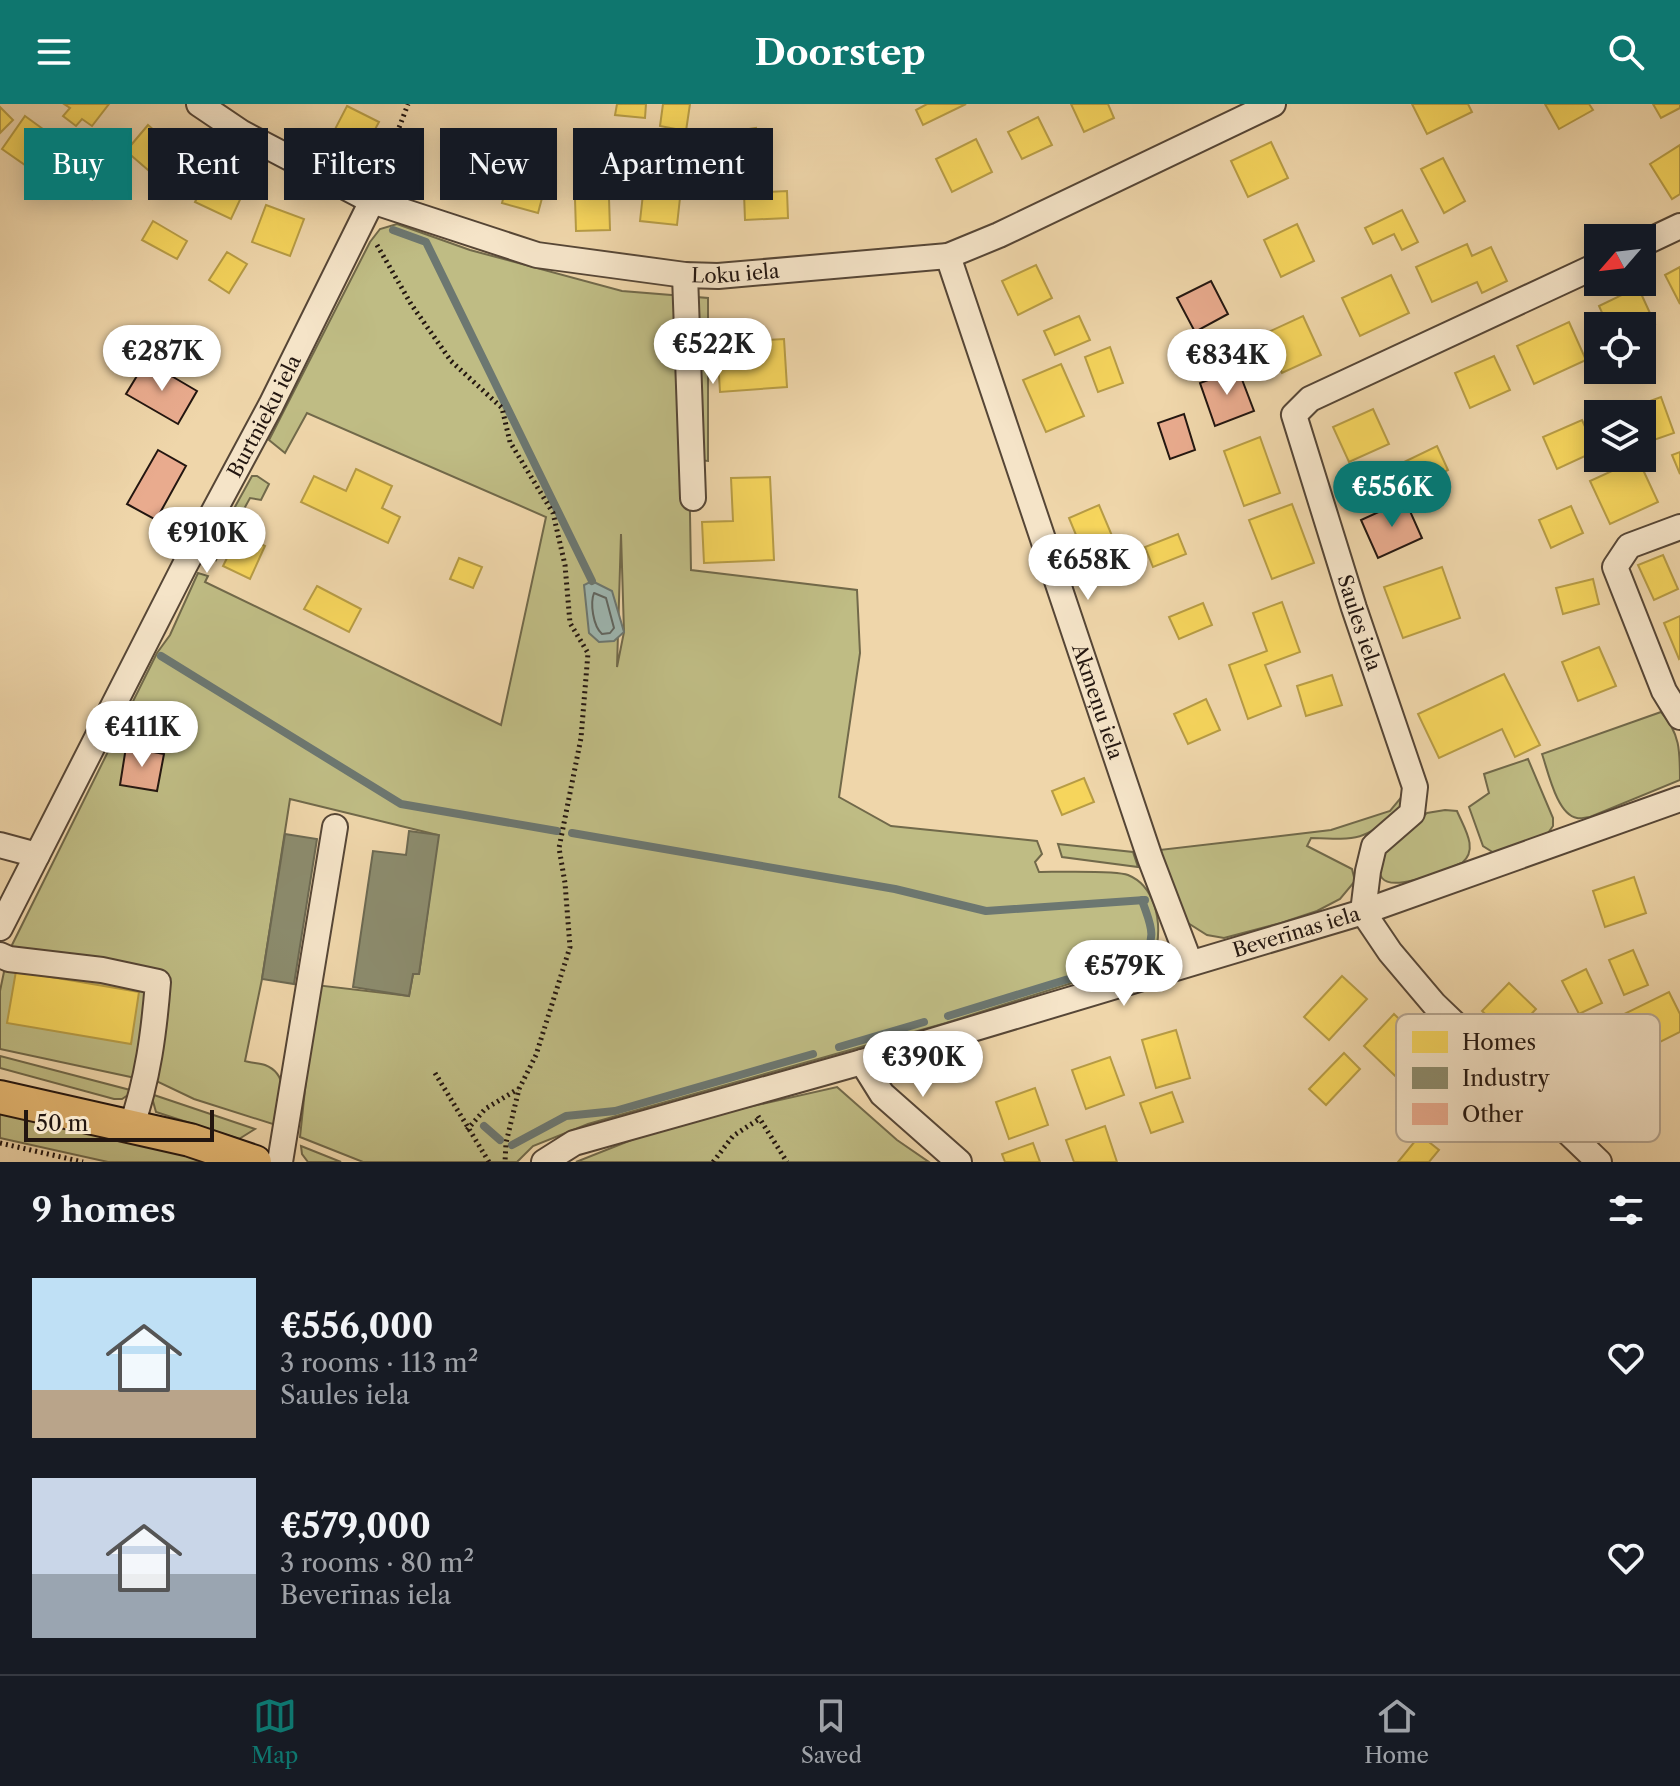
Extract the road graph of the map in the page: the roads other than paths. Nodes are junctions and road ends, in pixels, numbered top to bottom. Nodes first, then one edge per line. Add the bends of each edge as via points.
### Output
1 (199, 104) edge
2 (1273, 104) edge
3 (367, 209) junction
4 (1680, 226) edge
5 (1656, 237) edge
6 (948, 256) junction
7 (1584, 272) edge
8 (685, 275) junction
9 (693, 498) dead end
10 (1680, 527) edge
11 (1680, 717) edge
12 (1680, 799) edge
13 (335, 827) dead end
14 (0, 845) edge
15 (37, 855) junction
16 (1363, 912) junction
17 (0, 928) edge
18 (0, 955) edge
19 (1190, 963) junction
20 (1444, 1014) edge
21 (862, 1062) junction
22 (0, 1097) edge
23 (131, 1127) junction
24 (1578, 1142) edge
25 (255, 1162) edge
26 (280, 1162) edge
27 (544, 1162) edge
28 (959, 1162) edge
29 (1599, 1162) edge

1 - 3 street, Loku iela
2 - 6 street, Loku iela
3 - 8 street, Loku iela via 537,255
3 - 15 street, Burtnieku iela
4 - 5 street
6 - 8 street, Loku iela
6 - 19 street, Akmeņu iela
7 - 16 street, Saules iela via 1310,399 1294,415 1415,787 1412,813 1374,846
8 - 9 street
10 - 11 street via 1629,546 1615,567 1664,691
12 - 16 street, Beverīnas iela
13 - 26 street
14 - 15 street
15 - 17 street, Burtnieku iela
16 - 19 street, Beverīnas iela
16 - 20 street
18 - 23 street via 158,982 143,1093
19 - 21 street, Beverīnas iela
21 - 27 street, Beverīnas iela via 574,1143
21 - 28 street via 882,1094
22 - 23 main road
23 - 25 main road
24 - 29 street

